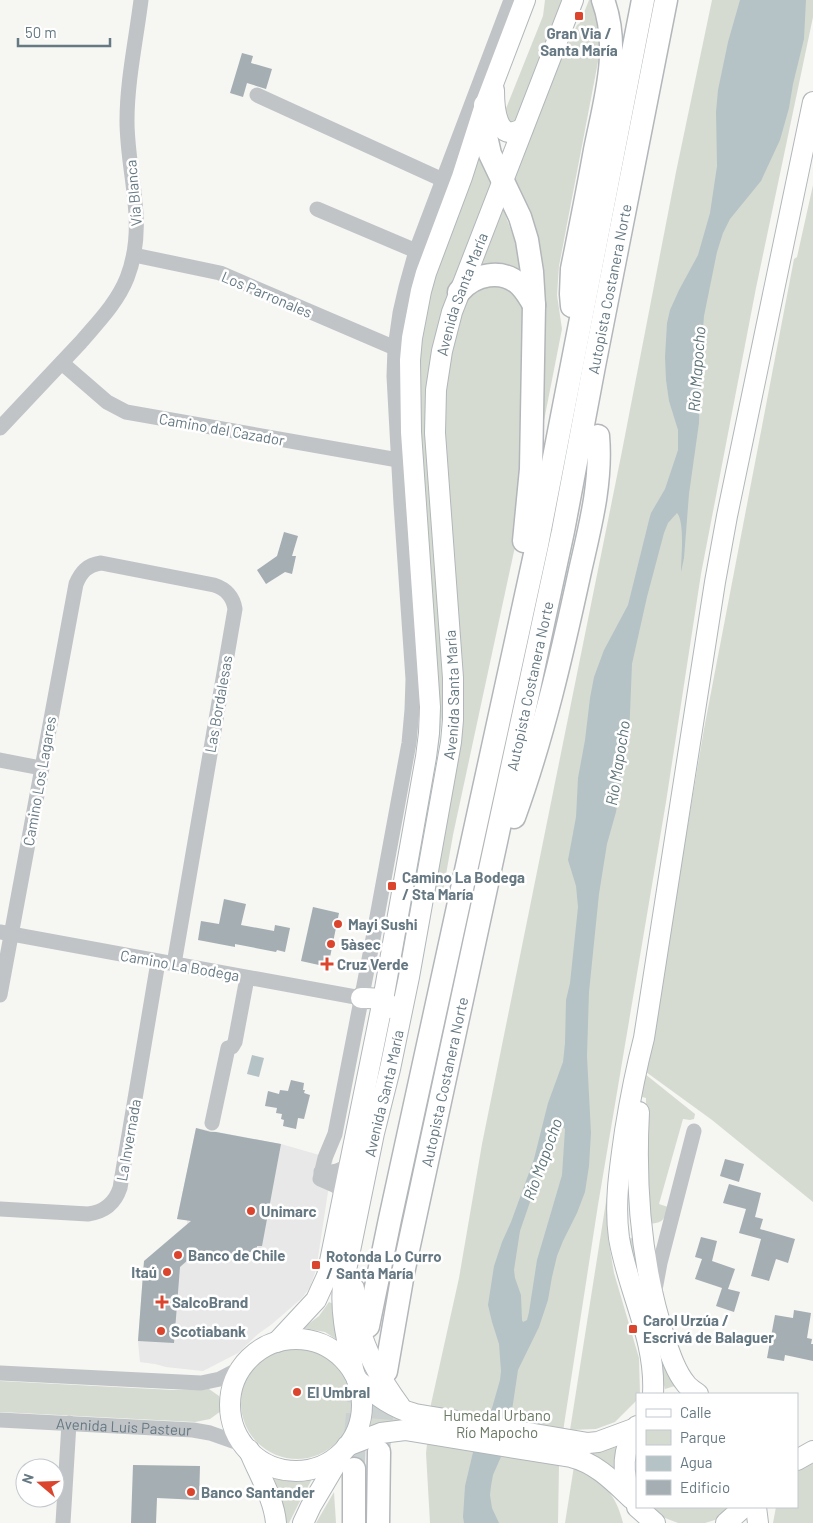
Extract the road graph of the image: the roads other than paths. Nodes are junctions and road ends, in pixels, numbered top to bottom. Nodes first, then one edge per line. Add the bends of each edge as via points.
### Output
1 (141, 0) edge
2 (511, 0) edge
3 (526, 0) edge
4 (573, 0) edge
5 (603, 0) edge
6 (643, 0) edge
7 (666, 0) edge
8 (493, 84) junction
9 (257, 95) dead end
10 (813, 102) edge
11 (485, 105) junction
12 (523, 128) junction
13 (443, 180) junction
14 (502, 181) junction
15 (317, 209) dead end
16 (416, 251) junction
17 (134, 255) junction
18 (459, 292) junction
19 (534, 305) junction
20 (572, 306) dead end
21 (395, 348) junction
22 (62, 363) junction
23 (0, 428) edge
24 (598, 436) dead end
25 (398, 460) junction
26 (85, 569) joint
27 (503, 703) junction
28 (0, 760) edge
29 (41, 768) junction
30 (486, 887) junction
31 (6, 933) edge
32 (158, 962) junction
33 (174, 964) junction
34 (247, 978) junction
35 (0, 995) edge
36 (361, 998) junction
37 (383, 1000) junction
38 (376, 1031) junction
39 (644, 1038) junction
40 (396, 1039) junction
41 (212, 1123) dead end
42 (694, 1131) dead end
43 (350, 1163) junction
44 (321, 1172) junction
45 (343, 1193) junction
46 (0, 1210) edge
47 (670, 1223) junction
48 (642, 1230) junction
49 (352, 1234) junction
50 (619, 1238) junction
51 (653, 1299) junction
52 (368, 1326) dead end
53 (277, 1342) junction
54 (243, 1367) junction
55 (386, 1371) tunnel mouth
56 (0, 1373) edge
57 (355, 1376) junction
58 (652, 1393) edge
59 (697, 1393) edge
60 (411, 1419) junction
61 (0, 1420) edge
62 (69, 1423) junction
63 (636, 1427) edge
64 (798, 1441) edge
65 (813, 1444) edge
66 (246, 1447) junction
67 (571, 1449) junction
68 (813, 1451) edge
69 (379, 1452) tunnel mouth
70 (348, 1455) junction
71 (798, 1459) edge
72 (635, 1508) edge
73 (743, 1508) edge
74 (756, 1508) edge
75 (63, 1523) edge
76 (276, 1523) edge
77 (303, 1523) edge
78 (354, 1523) edge
79 (378, 1523) edge
80 (655, 1523) edge
81 (726, 1523) edge
82 (758, 1523) edge

1 - 17 street, Vía Blanca via 127,120 137,217
2 - 13 street
3 - 8 main road, Avenida Santa María
4 - 12 main road, Avenida Santa María
5 - 20 highway via 612,42 610,76 572,269
6 - 27 highway, Autopista Costanera Norte
7 - 30 highway, Autopista Costanera Norte via 563,530
8 - 11 main road, Avenida Santa María
8 - 12 main road via 495,113 500,126 509,132
9 - 13 street
10 - 39 main road via 725,525
11 - 14 highway via 487,142
11 - 37 main road, Avenida Santa María via 426,273 412,338 411,432 430,707 429,733
12 - 14 main road, Avenida Santa María
13 - 16 street
14 - 18 main road, Avenida Santa María
14 - 19 highway via 527,240
15 - 16 street
16 - 21 street
17 - 21 street, Los Parronales via 226,276
17 - 22 street, Vía Blanca via 127,279 114,302
18 - 19 highway via 469,282 497,275 520,285
18 - 40 main road, Avenida Santa María via 439,366 435,433 453,678 453,720
19 - 27 highway via 531,462
21 - 25 street
22 - 23 street, Vía Blanca
22 - 25 street, Camino del Cazador via 107,402 126,412
24 - 30 highway via 596,492 551,698 516,811
25 - 36 street via 413,679 412,710 409,743
26 - 29 street, Camino Los Lagares via 76,584
26 - 33 street, Las Bordalesas via 101,564 214,585 223,588 234,601
27 - 52 highway, Autopista Costanera Norte
28 - 29 street
29 - 31 street, Camino Los Lagares
30 - 55 highway, Autopista Costanera Norte via 403,1273
31 - 32 street, Camino La Bodega
31 - 35 street, Camino Los Lagares
32 - 33 street, Camino La Bodega
32 - 46 street, La Invernada via 120,1188 114,1200 105,1208 88,1214
33 - 34 street, Camino La Bodega
34 - 36 street, Camino La Bodega
34 - 41 street via 235,1042 228,1048
36 - 37 main road
36 - 38 main road via 372,1013
36 - 44 street via 335,1134
37 - 38 main road, Avenida Santa María
37 - 40 main road via 392,1010
38 - 43 main road, Avenida Santa María
39 - 48 main road via 638,1142
39 - 50 main road via 634,1074 618,1176
40 - 49 main road, Avenida Santa María
42 - 47 street
43 - 44 street, Avenida Santa María via 342,1170
43 - 45 main road, Avenida Santa María
44 - 45 street via 320,1179
45 - 53 main road, Avenida Santa María via 327,1276 321,1290 312,1305
47 - 48 street via 662,1228
47 - 51 street
48 - 50 main road
48 - 51 main road
49 - 57 main road, Avenida Santa María via 341,1302
49 - 60 main road via 357,1322 384,1383
50 - 58 main road via 648,1345 653,1374
51 - 59 main road via 670,1354 686,1384
53 - 54 main road via 258,1352
53 - 57 main road via 299,1339 321,1344 340,1356
54 - 56 street via 220,1379 201,1383
54 - 66 main road via 234,1386 231,1406 234,1426
57 - 60 main road
57 - 70 main road via 361,1397 361,1414
60 - 67 main road
60 - 70 main road via 405,1430 389,1431
61 - 62 street, Avenida Luis Pasteur
62 - 66 street, Avenida Luis Pasteur via 192,1430
62 - 75 street
63 - 67 main road
63 - 72 main road via 624,1455 626,1485
64 - 65 main road
66 - 70 main road via 268,1464 296,1471
66 - 76 main road via 269,1498
67 - 72 main road via 581,1460 596,1468
68 - 71 main road
69 - 79 highway
70 - 77 main road via 315,1499
70 - 78 highway
72 - 80 main road
73 - 81 main road
74 - 82 main road

